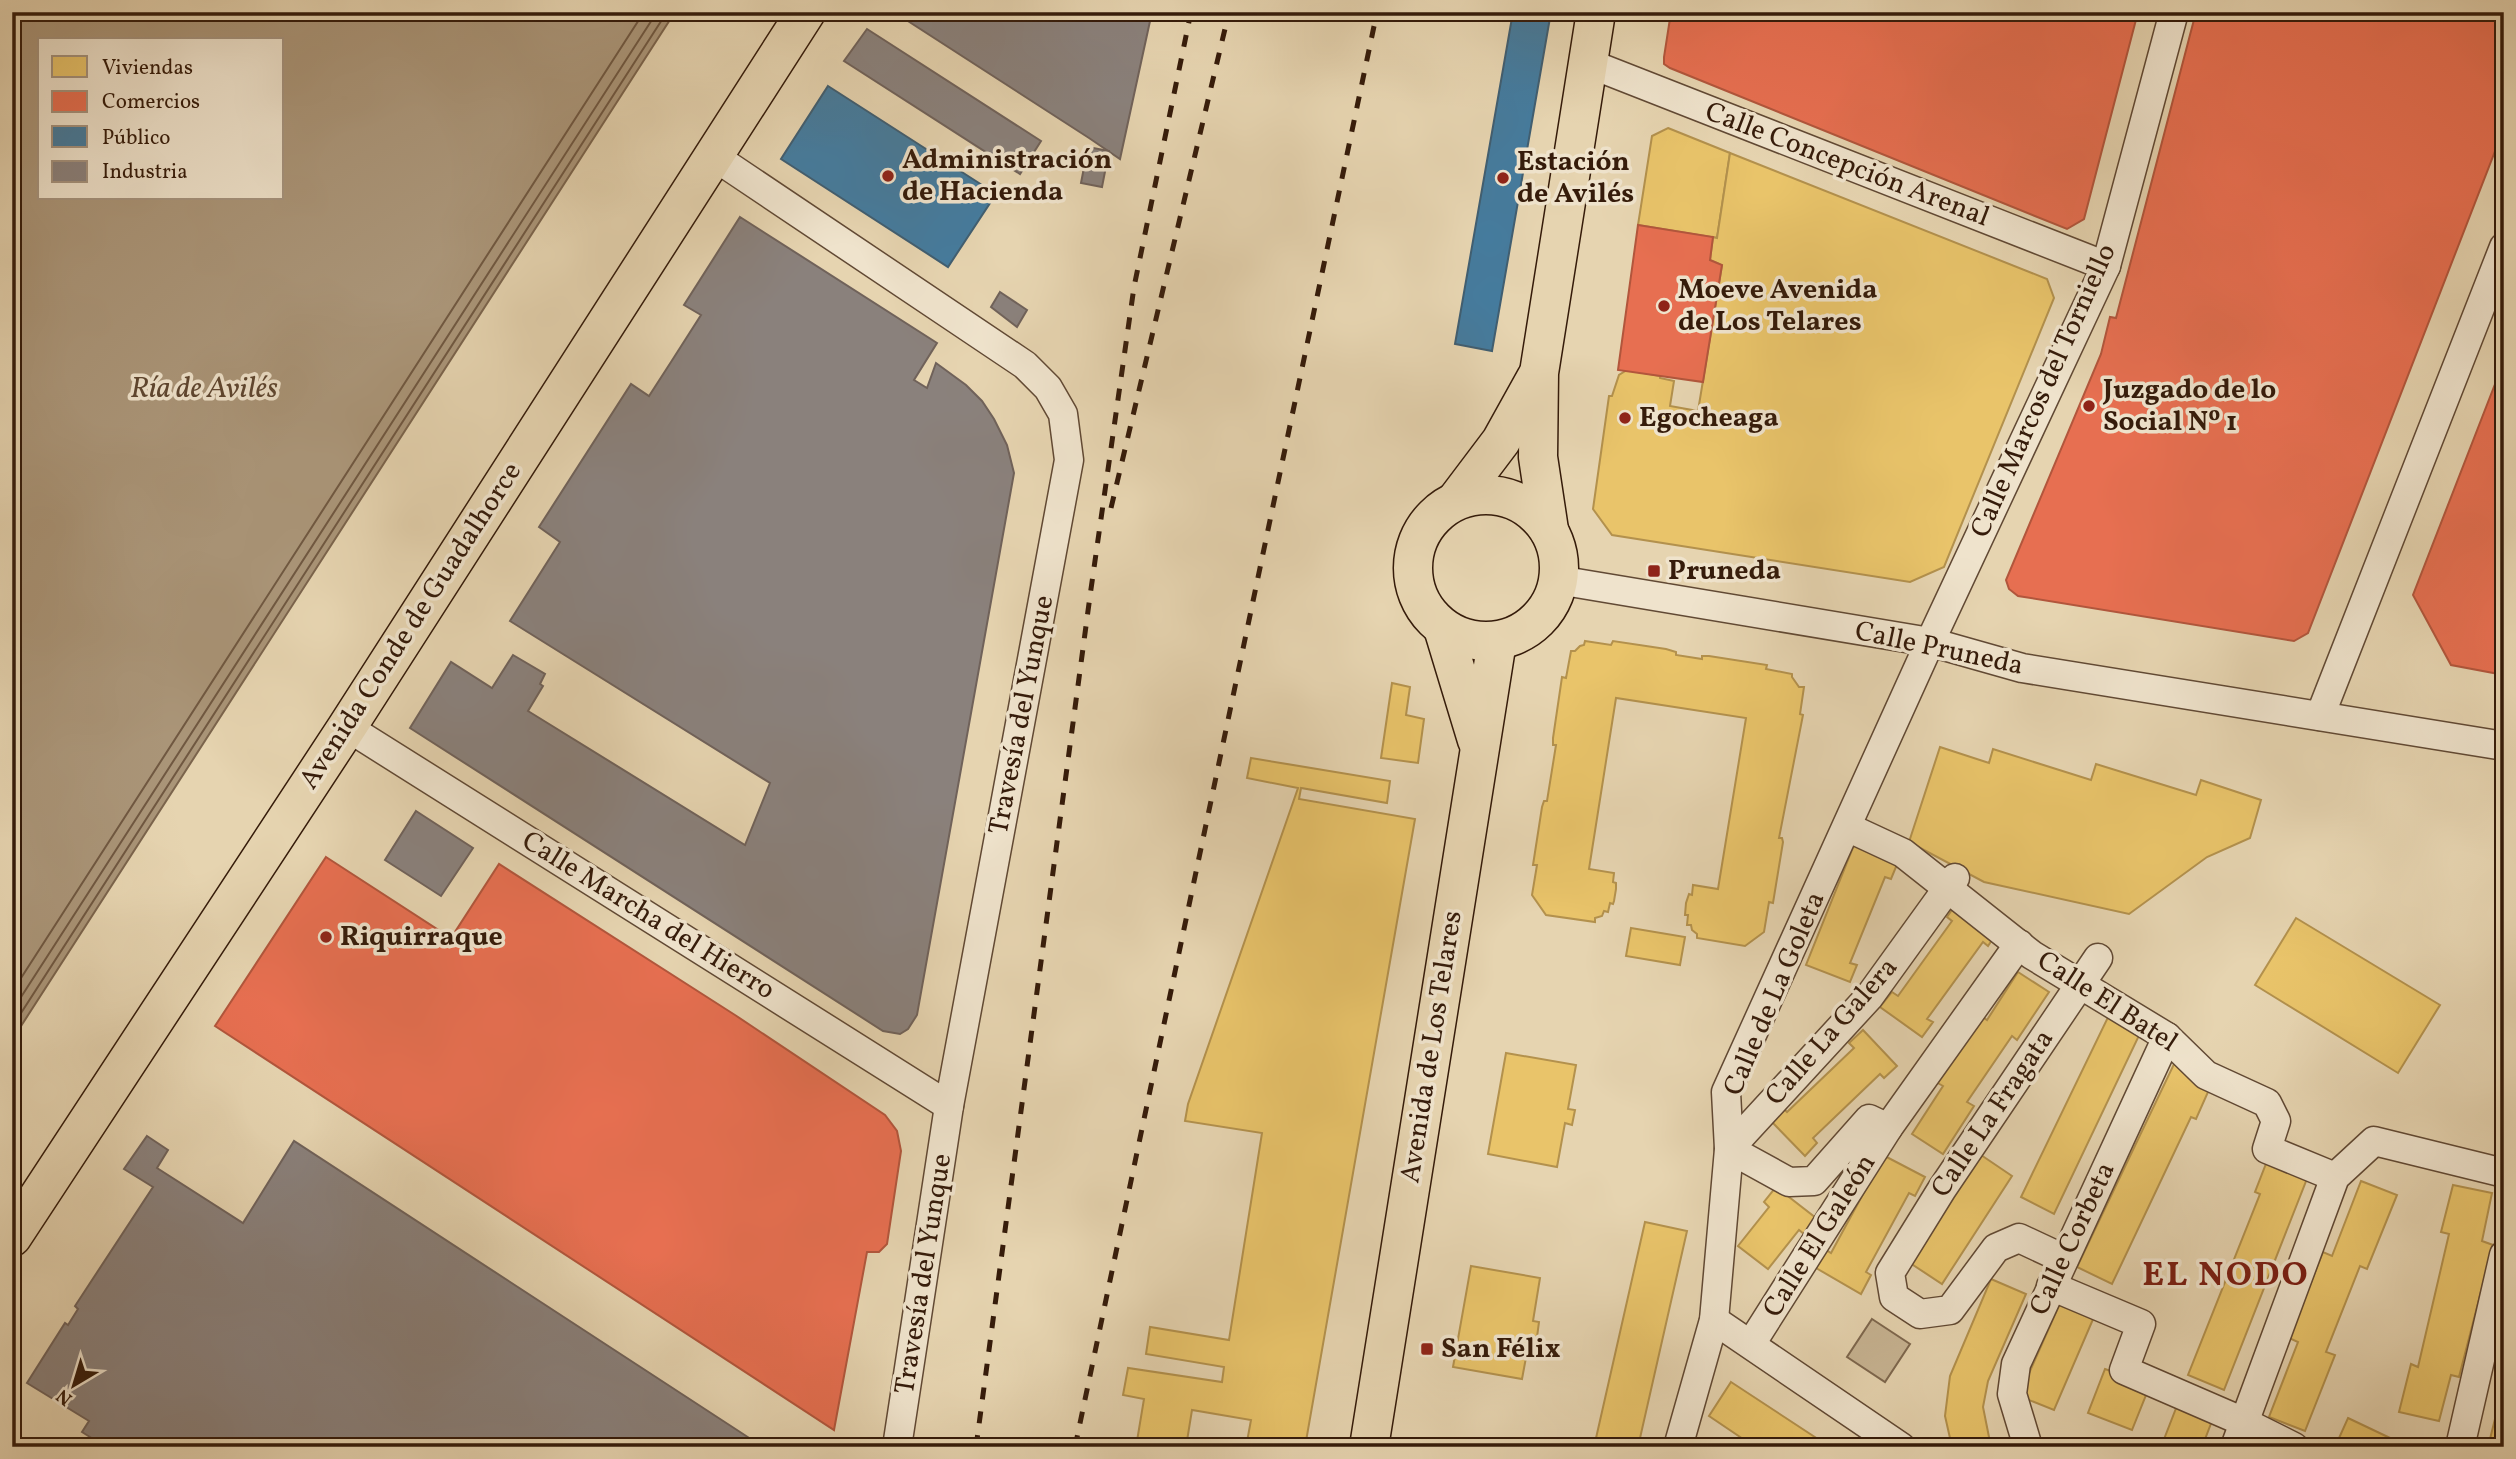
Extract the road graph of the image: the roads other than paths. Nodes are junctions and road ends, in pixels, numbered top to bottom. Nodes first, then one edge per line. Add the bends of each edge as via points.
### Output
1 (806, 12) edge
2 (1596, 12) edge
3 (2174, 12) edge
4 (1588, 63) junction
5 (715, 157) junction
6 (2504, 247) edge
7 (2106, 266) junction
8 (1539, 373) junction
9 (1458, 498) junction
10 (1549, 530) junction
11 (1558, 580) junction
12 (1443, 628) junction
13 (1497, 641) junction
14 (1930, 642) junction
15 (2320, 716) junction
16 (346, 727) junction
17 (2504, 746) edge
18 (1480, 749) junction
19 (1847, 827) junction
20 (1951, 882) junction
21 (2026, 949) junction
22 (2098, 958) dead end
23 (2082, 984) junction
24 (2167, 1037) junction
25 (949, 1106) junction
26 (1888, 1128) junction
27 (1728, 1149) junction
28 (2504, 1173) edge
29 (2335, 1177) junction
30 (12, 1237) edge
31 (2504, 1255) edge
32 (2064, 1259) junction
33 (2051, 1286) junction
34 (1714, 1320) junction
35 (1751, 1344) junction
36 (1385, 1345) junction
37 (2239, 1434) edge
38 (1683, 1444) edge
39 (897, 1447) edge
40 (1360, 1447) edge
41 (1369, 1447) edge
42 (1901, 1447) edge
43 (2028, 1447) edge
44 (2294, 1447) edge
45 (2460, 1447) edge

1 - 5 main road, Avenida Conde de Guadalhorce
2 - 4 main road
3 - 7 street, Calle Marcos del Torniello
4 - 7 street, Calle Concepción Arenal
4 - 8 main road
5 - 16 main road, Avenida Conde de Guadalhorce
5 - 25 street, Travesía del Yunque via 1025,365 1048,388 1063,414 1069,460
6 - 15 street
7 - 14 street, Calle Marcos del Torniello
8 - 9 main road via 1501,441
8 - 10 main road via 1538,457
9 - 10 main road via 1508,498 1532,511
9 - 12 main road via 1438,511 1422,531 1413,555 1413,580 1425,610
10 - 11 main road via 1558,554
11 - 13 main road via 1541,617 1521,632
11 - 14 street, Calle Pruneda
12 - 13 main road via 1466,639
12 - 18 main road, Avenida de Los Telares
13 - 18 main road, Avenida de Los Telares
14 - 15 street, Calle Pruneda via 2022,668
14 - 19 street, Calle de La Goleta
15 - 17 street, Calle Pruneda
16 - 25 street, Calle Marcha del Hierro
16 - 30 main road, Avenida Conde de Guadalhorce
18 - 36 main road, Avenida de Los Telares
19 - 20 street, Calle El Batel
19 - 27 street, Calle de La Goleta via 1726,1092
20 - 21 street, Calle El Batel
20 - 27 street, Calle La Galera via 1869,997
21 - 23 street, Calle El Batel
21 - 26 street, Calle El Galeón
22 - 23 street, Calle La Fragata
23 - 24 street, Calle El Batel
23 - 32 street, Calle La Fragata via 1891,1272 1894,1297 1920,1314 1950,1311 1996,1248 2019,1238
24 - 29 street, Calle El Batel via 2206,1075 2267,1104 2276,1121 2267,1149
24 - 32 street, Calle Corbeta
25 - 39 street, Travesía del Yunque
26 - 27 street, Calle El Galeón via 1868,1119 1814,1181 1789,1182
26 - 35 street, Calle El Galeón
27 - 34 street, Calle de La Goleta
28 - 29 street via 2374,1141
29 - 37 street
31 - 45 street
32 - 33 street, Calle Corbeta
33 - 37 street via 2141,1324 2124,1370
33 - 43 street, Calle Corbeta via 2016,1364 2012,1394
34 - 35 street
34 - 38 street, Calle de La Goleta
35 - 42 street
36 - 40 street
36 - 41 main road, Avenida de Los Telares
37 - 44 street

